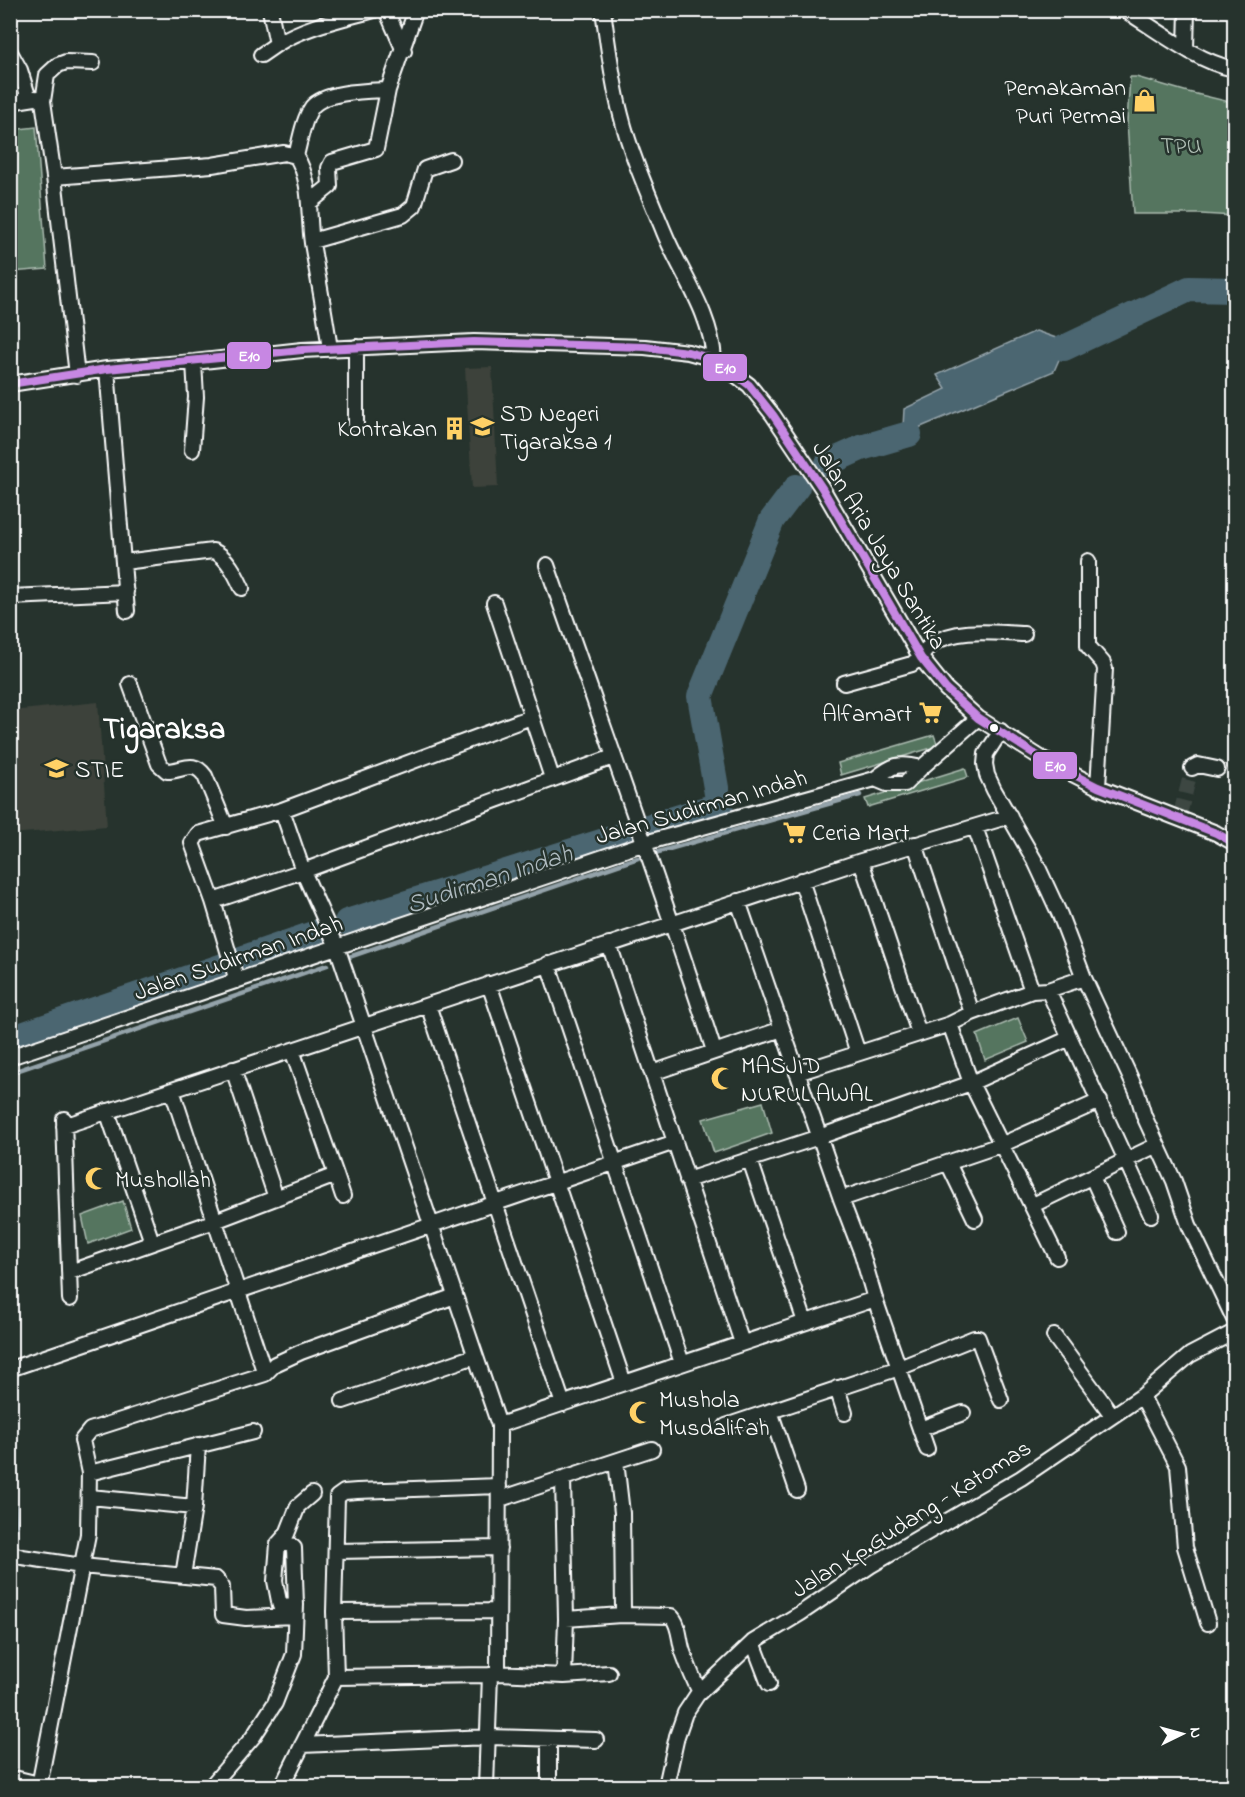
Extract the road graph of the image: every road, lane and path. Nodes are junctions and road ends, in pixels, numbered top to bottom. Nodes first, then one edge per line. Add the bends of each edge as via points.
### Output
1 (270, 10) edge
2 (374, 10) edge
3 (386, 10) edge
4 (416, 10) edge
5 (603, 10) edge
6 (1125, 10) edge
7 (1187, 10) edge
8 (327, 17) edge
9 (277, 44) junction
10 (1186, 48) junction
11 (404, 51) junction
12 (10, 52) edge
13 (261, 55) dead end
14 (93, 63) dead end
15 (1234, 69) edge
16 (388, 90) junction
17 (36, 100) junction
18 (10, 102) edge
19 (296, 156) junction
20 (451, 160) dead end
21 (54, 177) junction
22 (309, 203) junction
23 (312, 241) junction
24 (356, 347) junction
25 (330, 349) junction
26 (714, 359) junction
27 (194, 362) junction
28 (107, 369) junction
29 (77, 375) junction
30 (10, 384) edge
31 (356, 425) dead end
32 (192, 450) dead end
33 (1088, 561) dead end
34 (124, 562) junction
35 (548, 565) dead end
36 (242, 588) dead end
37 (126, 592) junction
38 (10, 597) edge
39 (494, 603) dead end
40 (127, 611) dead end
41 (1024, 634) dead end
42 (921, 658) junction
43 (844, 683) dead end
44 (130, 684) dead end
45 (531, 717) junction
46 (978, 718) junction
47 (1001, 731) junction
48 (613, 757) junction
49 (921, 768) junction
50 (1192, 768) dead end
51 (1217, 769) dead end
52 (552, 778) junction
53 (875, 779) junction
54 (1098, 787) junction
55 (282, 810) junction
56 (1010, 816) junction
57 (226, 827) junction
58 (975, 827) junction
59 (645, 843) junction
60 (1234, 843) edge
61 (915, 844) junction
62 (861, 861) junction
63 (303, 871) junction
64 (801, 880) junction
65 (213, 901) junction
66 (738, 901) junction
67 (673, 923) junction
68 (609, 944) junction
69 (337, 947) junction
70 (548, 964) junction
71 (1084, 978) junction
72 (237, 981) junction
73 (489, 984) junction
74 (1048, 990) junction
75 (1032, 991) junction
76 (428, 1005) junction
77 (972, 1013) junction
78 (950, 1024) junction
79 (363, 1026) junction
80 (782, 1029) junction
81 (919, 1034) junction
82 (1070, 1038) junction
83 (292, 1050) junction
84 (714, 1051) junction
85 (858, 1053) junction
86 (10, 1057) edge
87 (233, 1069) junction
88 (652, 1073) junction
89 (797, 1073) junction
90 (971, 1083) junction
91 (172, 1090) junction
92 (1100, 1101) junction
93 (107, 1111) junction
94 (819, 1137) junction
95 (675, 1142) junction
96 (1003, 1144) junction
97 (1157, 1145) junction
98 (750, 1160) junction
99 (1127, 1161) junction
100 (615, 1163) junction
101 (948, 1163) junction
102 (336, 1175) junction
103 (1092, 1177) junction
104 (687, 1180) junction
105 (556, 1183) junction
106 (343, 1196) dead end
107 (276, 1198) junction
108 (841, 1199) junction
109 (495, 1204) junction
110 (1033, 1205) junction
111 (1151, 1215) dead end
112 (975, 1219) dead end
113 (215, 1221) junction
114 (431, 1226) junction
115 (1117, 1232) dead end
116 (152, 1242) junction
117 (1057, 1257) dead end
118 (70, 1272) junction
119 (239, 1291) junction
120 (455, 1296) junction
121 (70, 1299) dead end
122 (875, 1299) junction
123 (1234, 1319) edge
124 (805, 1322) junction
125 (1234, 1332) edge
126 (1054, 1336) dead end
127 (742, 1343) junction
128 (475, 1356) junction
129 (682, 1364) junction
130 (899, 1368) junction
131 (10, 1369) edge
132 (265, 1374) junction
133 (624, 1383) junction
134 (837, 1388) junction
135 (1142, 1396) junction
136 (1001, 1400) dead end
137 (344, 1401) dead end
138 (563, 1404) junction
139 (770, 1411) junction
140 (845, 1413) dead end
141 (963, 1413) dead end
142 (1112, 1415) junction
143 (499, 1425) junction
144 (726, 1426) dead end
145 (920, 1429) junction
146 (253, 1432) dead end
147 (198, 1445) junction
148 (652, 1449) dead end
149 (927, 1449) dead end
150 (616, 1461) junction
151 (88, 1473) junction
152 (563, 1478) junction
153 (797, 1490) dead end
154 (499, 1493) junction
155 (312, 1494) dead end
156 (90, 1497) junction
157 (194, 1507) junction
158 (278, 1544) junction
159 (499, 1548) junction
160 (337, 1551) junction
161 (10, 1553) edge
162 (82, 1566) junction
163 (183, 1576) junction
164 (295, 1610) junction
165 (497, 1611) junction
166 (334, 1612) junction
167 (621, 1615) junction
168 (566, 1619) junction
169 (1208, 1623) dead end
170 (753, 1642) junction
171 (609, 1673) dead end
172 (494, 1674) junction
173 (564, 1676) junction
174 (336, 1677) junction
175 (769, 1684) dead end
176 (700, 1692) junction
177 (488, 1737) junction
178 (549, 1739) junction
179 (596, 1740) dead end
180 (302, 1744) junction
181 (10, 1777) edge
182 (39, 1785) edge
183 (211, 1786) edge
184 (282, 1786) edge
185 (486, 1786) edge
186 (549, 1786) edge
187 (666, 1786) edge

1 - 9 street
2 - 8 street
3 - 11 street
4 - 11 street
5 - 26 street via 615,88 633,154 669,245 710,332
6 - 10 street
7 - 10 street
8 - 9 street
9 - 13 street
10 - 15 street
11 - 16 street
12 - 17 street
14 - 17 street via 58,64 47,75
16 - 19 street via 318,101 309,113
16 - 22 street via 376,148 332,162 330,186
17 - 18 street
17 - 21 street
19 - 21 street via 284,153 212,165
19 - 22 street via 302,166
20 - 23 street via 425,169 414,206 404,215
21 - 29 street
22 - 23 street
23 - 25 street
24 - 25 street, Jalan Aria Jaya Santika
24 - 26 street, Jalan Aria Jaya Santika via 544,343 645,347
24 - 31 street
25 - 27 street, Jalan Aria Jaya Santika
26 - 42 street, Jalan Aria Jaya Santika via 749,386 773,415 822,488
27 - 28 street, Jalan Aria Jaya Santika
27 - 32 street
28 - 29 street, Jalan Aria Jaya Santika
28 - 34 street
29 - 30 street, Jalan Aria Jaya Santika
33 - 54 street via 1088,646 1105,669
34 - 36 street via 213,551 235,573
34 - 37 street
35 - 48 street
37 - 38 street
37 - 40 street
39 - 45 street
41 - 42 street via 950,636 929,646
42 - 43 street
42 - 46 street, Jalan Aria Jaya Santika via 946,689
44 - 57 street via 159,764 167,771 200,769
45 - 52 street
45 - 55 street
46 - 47 street, Jalan Aria Jaya Santika
46 - 49 street
47 - 54 street, Jalan Aria Jaya Santika via 1041,758
47 - 56 street via 986,754 985,764 993,790
48 - 52 street
48 - 59 street
49 - 53 street, Jalan Sudirman Indah via 903,763 888,768
49 - 53 street via 905,784
50 - 51 street via 1198,765
52 - 63 street
53 - 59 street, Jalan Sudirman Indah
54 - 60 street, Jalan Aria Jaya Santika via 1179,816
55 - 57 street
55 - 63 street
56 - 58 street
56 - 71 street via 1046,884
57 - 65 street via 198,834 192,843
58 - 61 street
58 - 75 street
59 - 67 street
59 - 69 street, Jalan Sudirman Indah
61 - 62 street
61 - 77 street
62 - 64 street
62 - 81 street
63 - 65 street
63 - 69 street
64 - 66 street
64 - 85 street
65 - 72 street
66 - 67 street
66 - 80 street
67 - 68 street
67 - 84 street
68 - 70 street
68 - 88 street
69 - 72 street, Jalan Sudirman Indah
69 - 79 street
70 - 73 street
70 - 100 street
71 - 74 street
71 - 97 street
72 - 86 street, Jalan Sudirman Indah
73 - 76 street
73 - 105 street
74 - 75 street
74 - 82 street
75 - 77 street
76 - 79 street
76 - 109 street
77 - 78 street
78 - 81 street
78 - 90 street
79 - 83 street
79 - 114 street
80 - 84 street
80 - 89 street
81 - 85 street
82 - 90 street
82 - 92 street
83 - 87 street
83 - 102 street
84 - 88 street
85 - 89 street
87 - 91 street
87 - 107 street
88 - 95 street
89 - 94 street
90 - 94 street
90 - 96 street
91 - 93 street
91 - 113 street
92 - 96 street
92 - 99 street
93 - 116 street
93 - 118 street via 64,1121
94 - 98 street
94 - 108 street
95 - 100 street
95 - 104 street
96 - 101 street
96 - 110 street
97 - 99 street
97 - 123 street via 1189,1225
98 - 104 street
98 - 124 street
99 - 103 street
99 - 111 street
100 - 105 street
100 - 129 street
101 - 108 street
101 - 112 street
102 - 106 street
102 - 107 street
103 - 110 street
103 - 115 street
104 - 127 street
105 - 109 street
105 - 133 street
107 - 113 street
108 - 122 street
109 - 114 street
109 - 138 street
110 - 117 street
113 - 116 street
113 - 119 street
114 - 119 street
114 - 120 street
116 - 118 street
118 - 121 street
119 - 131 street
119 - 132 street
120 - 128 street
120 - 132 street via 301,1353 275,1364
122 - 124 street
122 - 130 street
124 - 127 street
125 - 135 street, Jalan Kp.Gudang - Katomas via 1190,1356
126 - 142 street
127 - 129 street
128 - 137 street
128 - 143 street
129 - 133 street
130 - 134 street
130 - 136 street via 978,1338
130 - 145 street
132 - 151 street via 90,1430 82,1440
133 - 138 street
134 - 139 street
134 - 140 street
135 - 142 street, Jalan Kp.Gudang - Katomas
135 - 169 street via 1178,1466 1185,1547
138 - 143 street
139 - 144 street
139 - 153 street
141 - 145 street
142 - 170 street, Jalan Kp.Gudang - Katomas via 1021,1478 870,1566
143 - 154 street
145 - 149 street
146 - 147 street
147 - 151 street
147 - 157 street
148 - 150 street
150 - 152 street
150 - 167 street via 622,1523
151 - 156 street
152 - 154 street
152 - 168 street
154 - 159 street
154 - 160 street via 344,1492 337,1497 336,1504
155 - 158 street via 298,1506 287,1534
156 - 157 street
156 - 162 street
157 - 163 street
158 - 164 street via 275,1581 280,1606
158 - 164 street via 294,1548
159 - 160 street
159 - 165 street
160 - 166 street
161 - 162 street
162 - 163 street
162 - 182 street
163 - 164 street via 216,1579 222,1587 223,1615 246,1618
164 - 183 street via 294,1654 275,1702 253,1737
165 - 166 street
165 - 172 street
166 - 174 street
167 - 168 street
167 - 176 street via 671,1616
168 - 173 street
170 - 175 street
170 - 176 street, Jalan Kp.Gudang - Katomas
171 - 173 street
172 - 173 street
172 - 174 street
172 - 177 street
174 - 180 street
176 - 187 street, Jalan Kp.Gudang - Katomas via 677,1736
177 - 178 street
177 - 180 street
177 - 185 street
178 - 179 street
178 - 186 street
180 - 184 street
181 - 182 street

